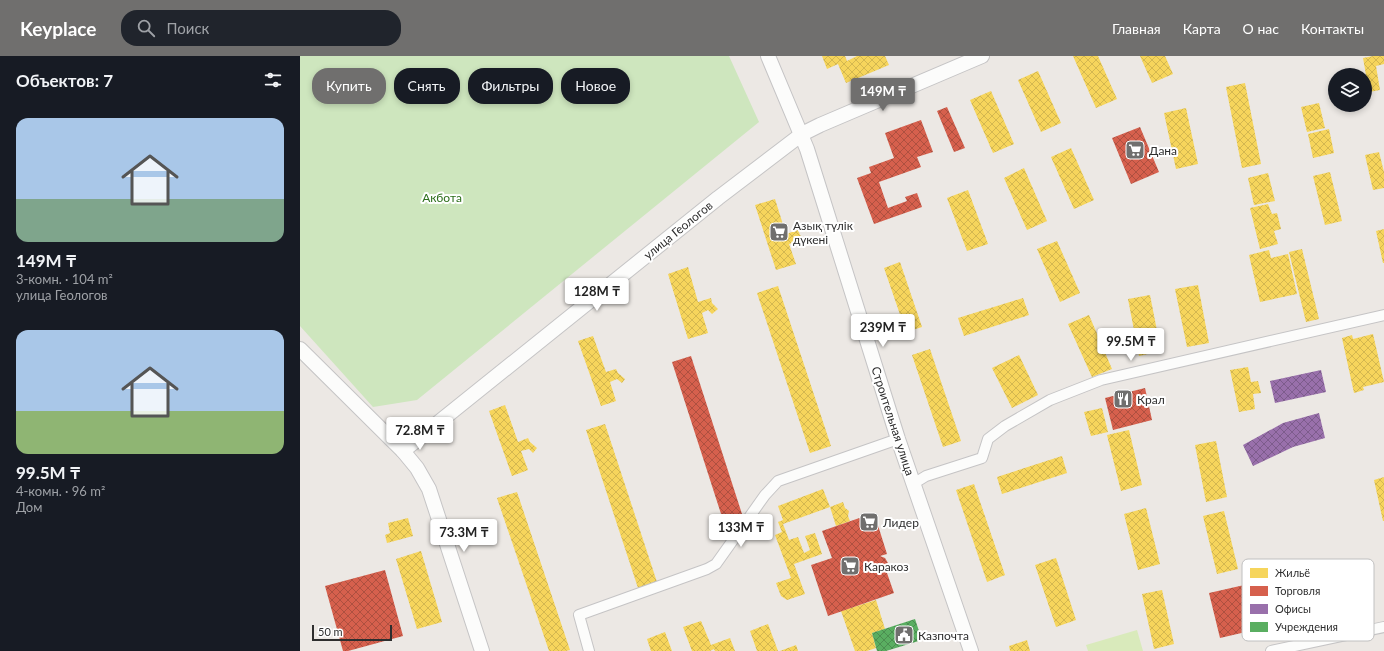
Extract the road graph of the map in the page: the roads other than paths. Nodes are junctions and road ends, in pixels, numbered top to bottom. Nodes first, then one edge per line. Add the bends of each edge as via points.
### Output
1 (768, 56) edge
2 (982, 56) edge
3 (802, 134) junction
4 (1384, 315) edge
5 (300, 349) edge
6 (898, 439) junction
7 (403, 451) junction
8 (913, 484) junction
9 (1384, 628) edge
10 (1374, 630) edge
11 (1320, 641) edge
12 (482, 651) edge
13 (589, 651) edge
14 (971, 651) edge
15 (1271, 651) edge

1 - 3 street, Строительная улица
2 - 3 street, улица Геологов
3 - 6 street, Строительная улица
3 - 7 street, улица Геологов
4 - 8 street via 1101,380 1050,400 1005,426 988,439 982,458 926,476
5 - 7 street
6 - 8 street, Строительная улица
6 - 13 street via 778,481 765,495 716,564 707,569 579,615
7 - 12 street via 429,489
8 - 14 street, Строительная улица
9 - 10 street
11 - 15 street

